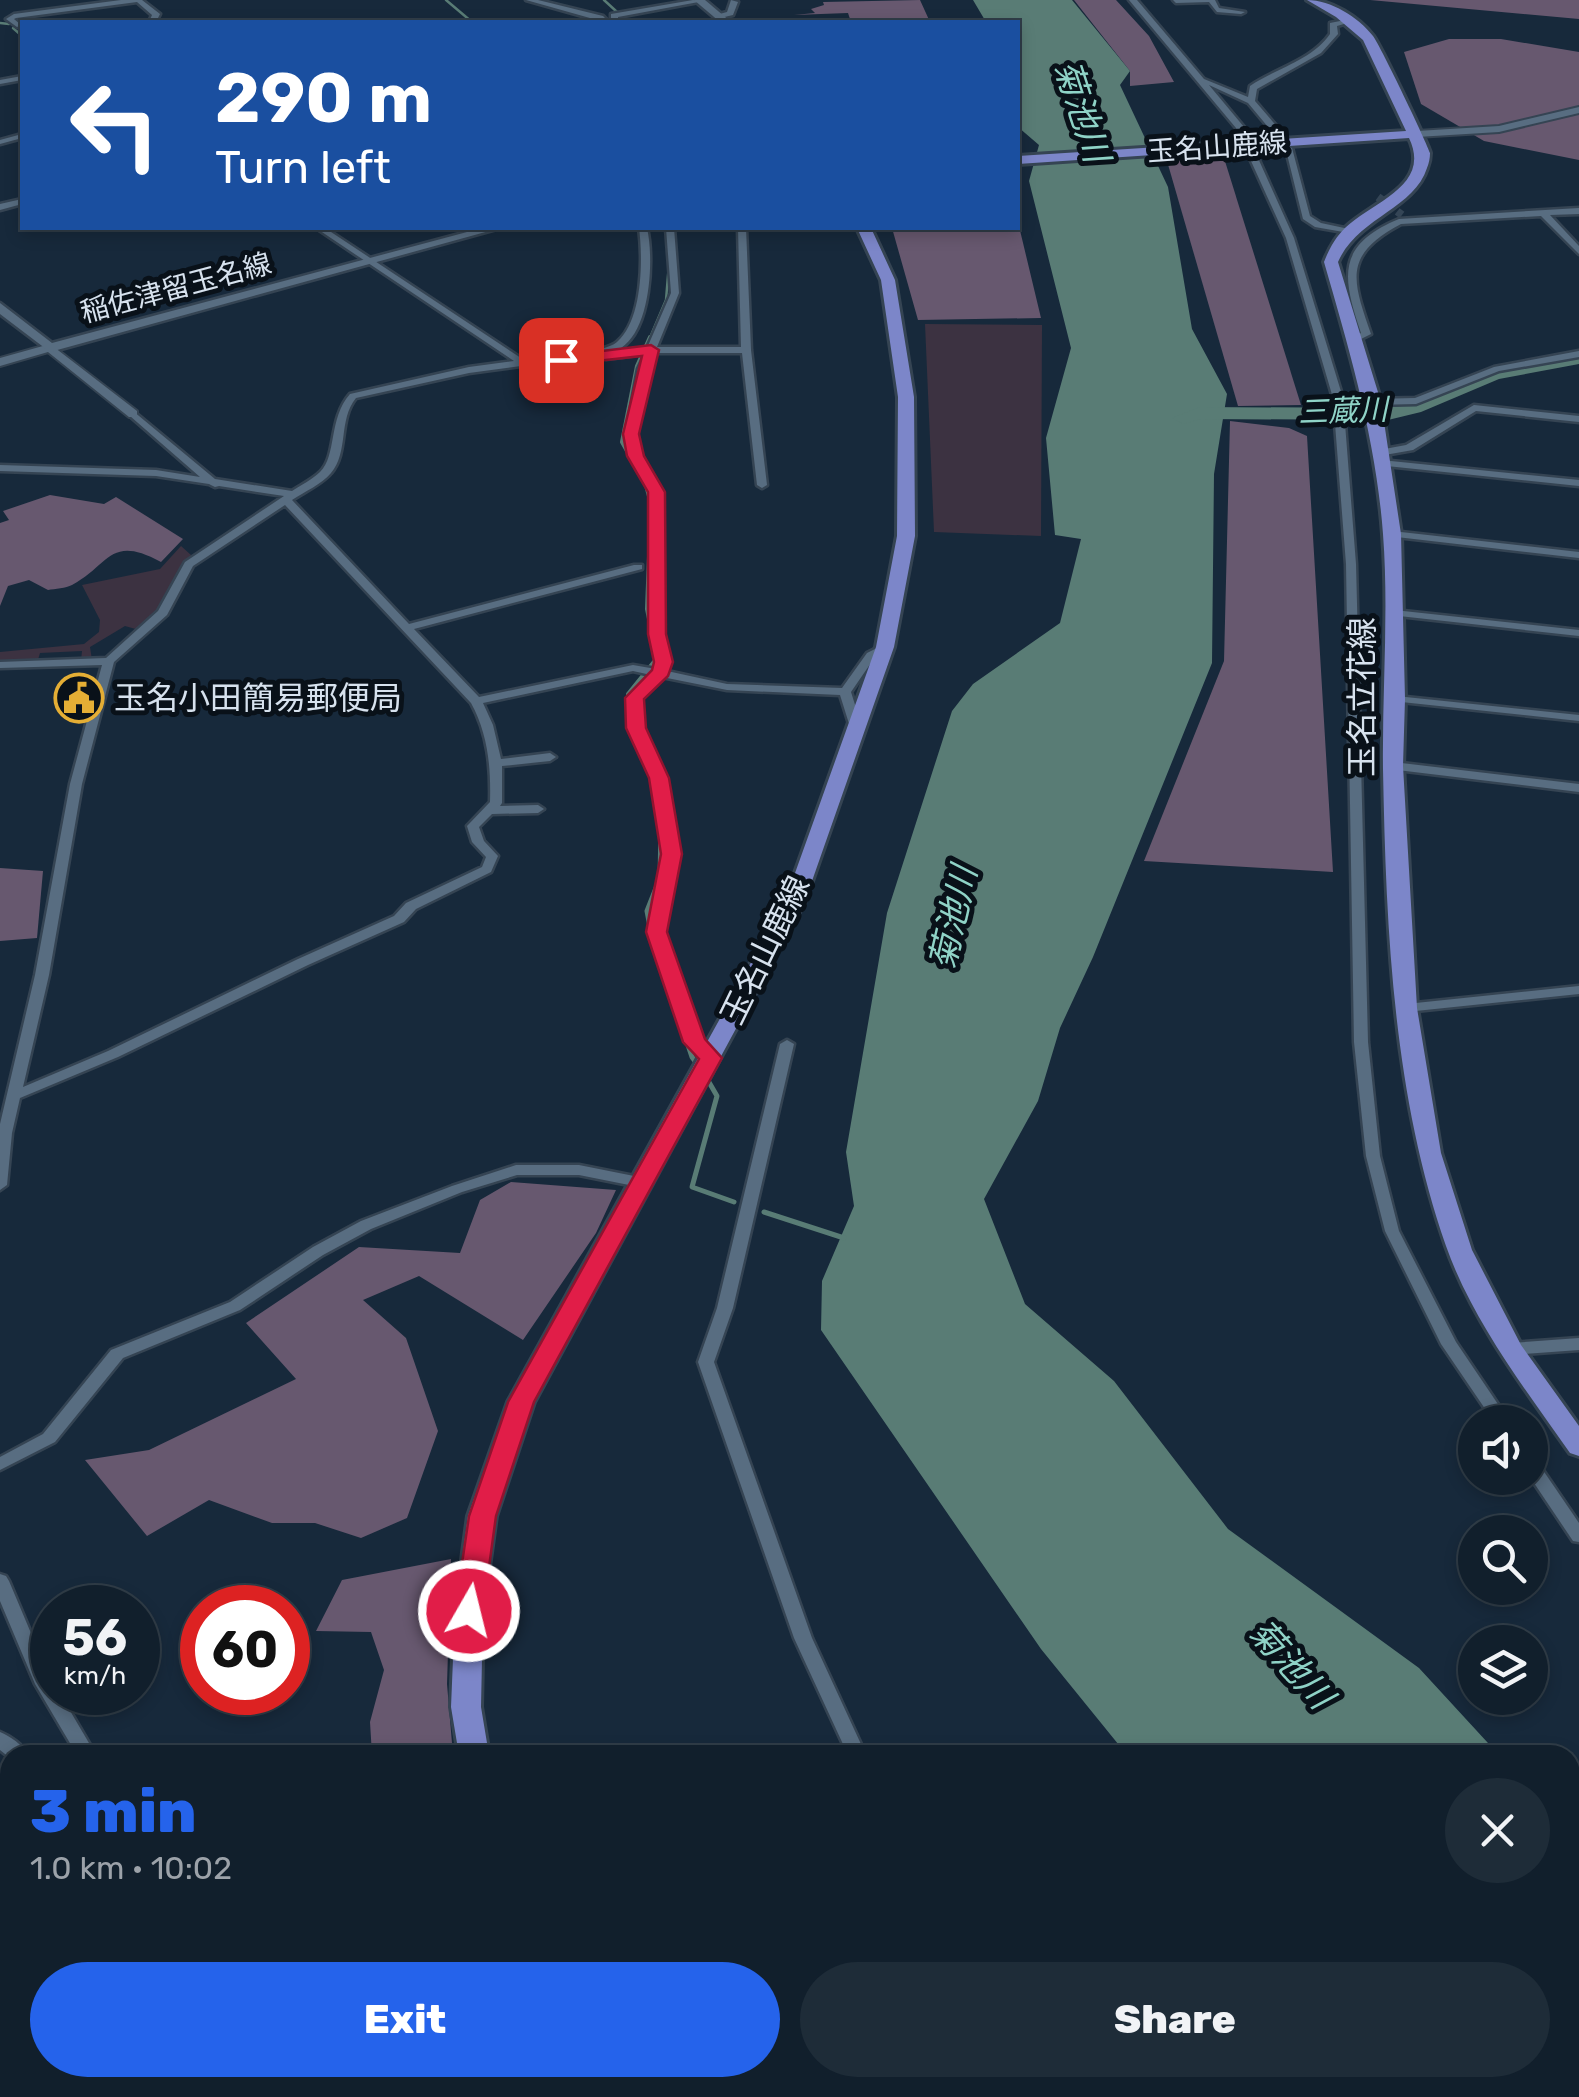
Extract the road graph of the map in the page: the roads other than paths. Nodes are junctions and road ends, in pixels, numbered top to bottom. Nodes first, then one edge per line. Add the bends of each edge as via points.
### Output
1 (138, 0) edge
2 (530, 0) edge
3 (700, 0) edge
4 (1133, 0) edge
5 (1211, 0) edge
6 (1313, 0) edge
7 (1176, 1) edge
8 (734, 2) dead end
9 (654, 10) junction
10 (1241, 12) dead end
11 (615, 19) edge
12 (153, 20) edge
13 (602, 20) edge
14 (659, 20) edge
15 (723, 20) edge
16 (1350, 20) junction
17 (0, 28) edge
18 (20, 28) edge
19 (1200, 78) junction
20 (1252, 101) junction
21 (1579, 110) edge
22 (1417, 134) junction
23 (1282, 138) dead end
24 (1247, 146) junction
25 (1288, 148) dead end
26 (1020, 160) edge
27 (1579, 212) edge
28 (1402, 215) tunnel mouth
29 (1546, 215) junction
30 (1412, 221) junction
31 (323, 230) edge
32 (486, 230) edge
33 (644, 230) edge
34 (670, 230) edge
35 (742, 230) edge
36 (865, 230) edge
37 (1346, 231) junction
38 (1579, 252) edge
39 (370, 261) junction
40 (0, 307) edge
41 (1355, 338) junction
42 (50, 348) junction
43 (651, 350) junction
44 (746, 350) junction
45 (1579, 354) edge
46 (551, 358) junction
47 (520, 361) junction
48 (0, 362) edge
49 (1375, 413) junction
50 (133, 414) joint
51 (1579, 419) edge
52 (1380, 458) junction
53 (0, 468) edge
54 (1579, 483) edge
55 (216, 484) junction
56 (762, 485) dead end
57 (290, 497) junction
58 (1392, 534) junction
59 (1579, 554) edge
60 (638, 567) dead end
61 (1394, 613) junction
62 (407, 628) junction
63 (1579, 633) edge
64 (886, 647) junction
65 (109, 661) junction
66 (0, 665) edge
67 (662, 672) junction
68 (844, 692) junction
69 (1396, 699) junction
70 (476, 702) junction
71 (1579, 718) edge
72 (857, 730) junction
73 (550, 758) dead end
74 (495, 763) junction
75 (1393, 766) junction
76 (1579, 788) edge
77 (489, 810) junction
78 (538, 810) dead end
79 (1579, 990) edge
80 (1406, 1008) junction
81 (787, 1044) dead end
82 (706, 1068) junction
83 (16, 1095) junction
84 (644, 1183) junction
85 (0, 1185) edge
86 (1579, 1344) edge
87 (1511, 1350) junction
88 (1490, 1405) edge
89 (1579, 1446) edge
90 (0, 1464) edge
91 (1548, 1490) edge
92 (1579, 1536) edge
93 (0, 1581) edge
94 (4, 1608) edge
95 (81, 1745) edge
96 (472, 1745) edge
97 (852, 1745) edge

1 - 12 street via 156,14
1 - 18 street via 10,19
2 - 13 street
3 - 9 street
3 - 15 main road
4 - 19 street
5 - 7 street
5 - 10 street via 1217,10
6 - 16 main road
8 - 15 street
9 - 11 street
9 - 14 street
16 - 20 street via 1333,25 1320,52 1262,80
16 - 22 main road via 1368,38
17 - 18 street
19 - 20 street
19 - 24 street
20 - 23 street
21 - 22 street via 1498,129
22 - 24 main road, 玉名山鹿線
22 - 37 main road via 1424,163 1410,188
24 - 26 main road, 玉名山鹿線
24 - 88 street via 1290,238 1339,414 1350,564 1361,1042 1372,1156 1392,1231 1449,1344
25 - 37 street via 1306,218
27 - 29 street
28 - 30 street
29 - 30 street
29 - 38 street
30 - 41 street via 1382,230 1354,254 1349,276 1366,334
31 - 39 street
32 - 39 main road, 稲佐津留玉名線
33 - 46 street via 647,264 626,338 608,351
34 - 43 street via 675,293
35 - 44 street
36 - 64 main road, 玉名山鹿線 via 888,280 906,397 906,536
37 - 41 main road, 玉名立花線 via 1330,262
39 - 42 main road, 稲佐津留玉名線
39 - 47 street
40 - 42 main road, 稲佐津留玉名線
41 - 49 main road, 玉名立花線
42 - 48 street
42 - 50 street
43 - 44 street
43 - 46 street
43 - 67 street via 631,434 656,492
44 - 56 street
45 - 49 street via 1497,369
46 - 47 street
47 - 57 street via 354,396 340,415 338,450 327,472
49 - 52 main road, 玉名立花線
50 - 55 street
51 - 52 street via 1474,408
52 - 54 street
52 - 58 main road, 玉名立花線
53 - 55 street via 156,473
55 - 57 street
57 - 62 street
57 - 65 street via 190,564 164,613
58 - 59 street
58 - 61 main road, 玉名立花線
60 - 62 street
61 - 63 street
61 - 69 main road, 玉名立花線
62 - 70 street
64 - 68 street
64 - 72 main road, 玉名山鹿線
65 - 66 street
65 - 83 street via 76,784
67 - 68 street via 726,687
67 - 70 street via 606,672
67 - 82 street via 634,698 636,728 659,778 671,854 656,932
68 - 72 street
69 - 71 street
69 - 75 main road, 玉名立花線
70 - 74 street
72 - 82 main road, 玉名山鹿線 via 795,901
73 - 74 street
74 - 77 street via 496,803
75 - 76 street
75 - 80 main road, 玉名立花線
77 - 78 street
77 - 83 street via 473,826 492,856 487,869 411,906 399,919
79 - 80 street
80 - 87 main road, 玉名立花線 via 1429,1153 1460,1250
81 - 97 street via 725,1308 706,1362 803,1638
82 - 84 main road, 玉名山鹿線
83 - 85 street
84 - 90 street via 579,1170 516,1170 366,1225 236,1306 118,1354 49,1438
84 - 96 main road, 玉名山鹿線 via 521,1402 482,1516 469,1611 466,1707
86 - 87 street
87 - 89 main road, 玉名立花線
91 - 92 street
93 - 94 street
94 - 95 street

